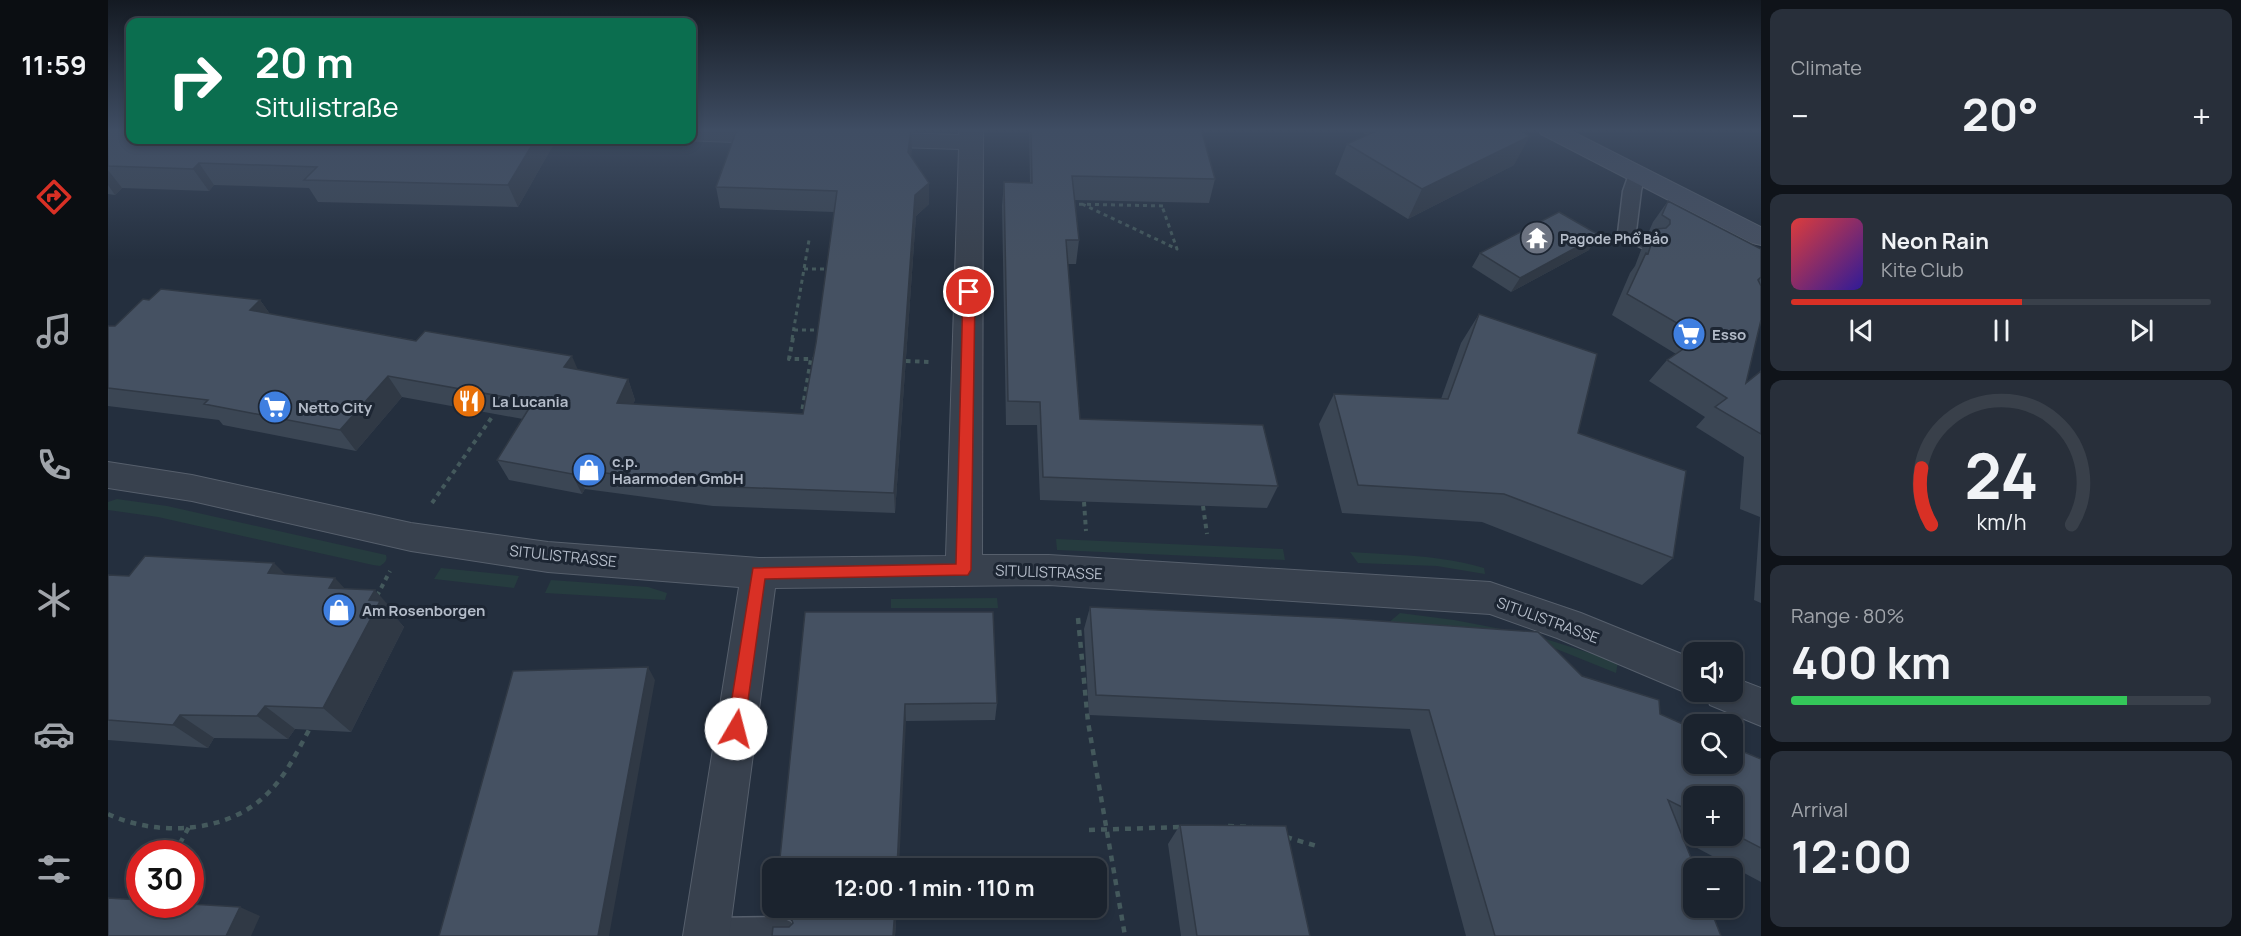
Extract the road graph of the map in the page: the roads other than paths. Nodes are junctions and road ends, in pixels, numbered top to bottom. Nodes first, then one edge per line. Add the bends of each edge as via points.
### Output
1 (971, 173) edge
2 (1637, 174) joint
3 (1759, 233) edge
4 (1644, 243) dead end
5 (108, 475) edge
6 (963, 570) junction
7 (759, 573) junction
8 (1683, 673) edge
9 (1743, 700) edge
10 (1761, 707) edge
11 (780, 933) edge
12 (706, 935) edge

1 - 6 street
2 - 3 main road
2 - 4 lane via 1627,233
5 - 7 street, SITULISTRASSE via 419,523 548,556
6 - 7 street, SITULISTRASSE
6 - 8 street, SITULISTRASSE via 1060,571 1490,598 1568,625
7 - 12 street
9 - 10 street
11 - 12 lane

